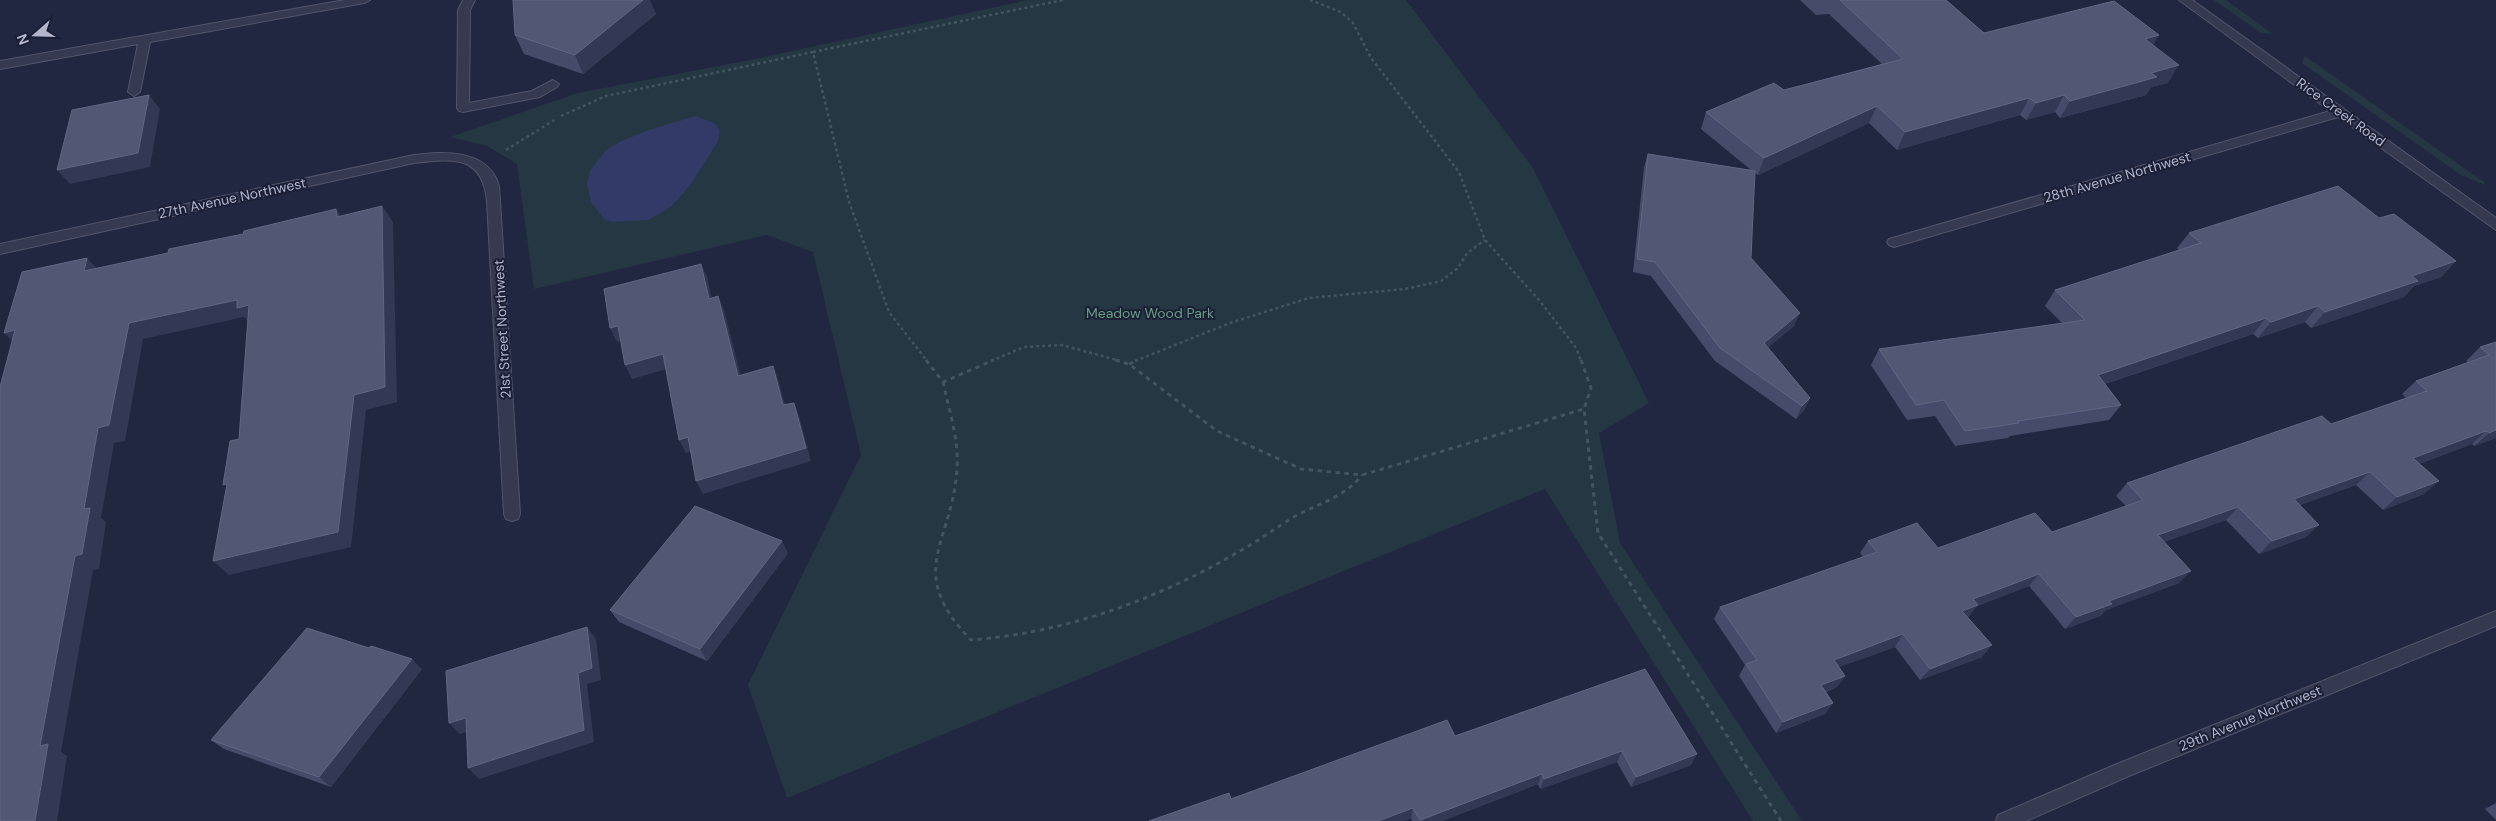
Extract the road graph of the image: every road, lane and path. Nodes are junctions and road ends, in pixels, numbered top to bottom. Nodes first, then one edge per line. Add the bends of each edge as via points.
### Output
1 (364, 0) edge
2 (469, 0) edge
3 (1063, 0) edge
4 (1310, 0) edge
5 (2185, 0) edge
6 (145, 39) junction
7 (813, 52) junction
8 (0, 65) edge
9 (553, 84) dead end
10 (134, 92) dead end
11 (2340, 112) junction
12 (480, 166) junction
13 (2496, 225) edge
14 (1485, 240) junction
15 (1894, 242) dead end
16 (0, 249) edge
17 (1129, 364) junction
18 (943, 382) junction
19 (1584, 409) junction
20 (1362, 475) junction
21 (512, 514) dead end
22 (2496, 618) edge
23 (1781, 821) edge
24 (2005, 821) edge

1 - 6 street
2 - 9 street via 464,10 464,108 536,94
3 - 7 path
4 - 14 path via 1341,12 1353,23 1371,58 1459,172
5 - 11 street, Rice Creek Road
6 - 8 street
6 - 10 street
7 - 12 path via 606,96 560,116
7 - 18 path via 849,202 890,312
11 - 13 street, Rice Creek Road
11 - 15 street, 28th Avenue Northwest
12 - 16 street, 27th Avenue Northwest via 464,158 443,155 414,159
12 - 21 street, 21st Street Northwest via 491,181 494,201
14 - 17 path via 1467,253 1458,268 1441,280 1405,289 1309,298 1230,323
14 - 19 path via 1539,300 1576,348 1592,388
17 - 18 path via 1062,345 1024,348
17 - 20 path via 1217,431 1301,469
18 - 20 path via 958,470 934,579 939,600 954,626 971,640 1042,630 1113,612 1161,594 1242,550 1299,514 1353,488
19 - 20 path
19 - 23 path via 1598,533
22 - 24 street, 29th Avenue Northwest

